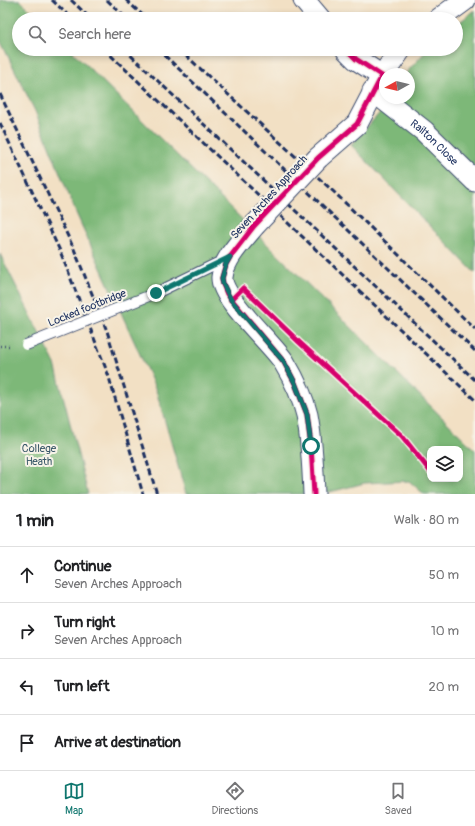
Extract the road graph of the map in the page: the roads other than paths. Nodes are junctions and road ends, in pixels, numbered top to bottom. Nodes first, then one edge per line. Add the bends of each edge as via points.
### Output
1 (304, 0) edge
2 (465, 0) edge
3 (314, 12) edge
4 (449, 12) edge
5 (353, 56) edge
6 (396, 56) edge
7 (377, 83) junction
8 (475, 181) edge
9 (230, 257) junction
10 (26, 345) dead end
11 (314, 494) edge

1 - 3 street
2 - 4 street
5 - 7 street, Railton Close
6 - 7 street, Seven Arches Approach
7 - 8 street, Railton Close
7 - 9 street, Seven Arches Approach, bridge via 357,124 318,158 254,226
9 - 10 lane, Locked footbridge, bridge via 156,293
9 - 11 street, Seven Arches Approach via 222,278 227,294 284,362 307,414

